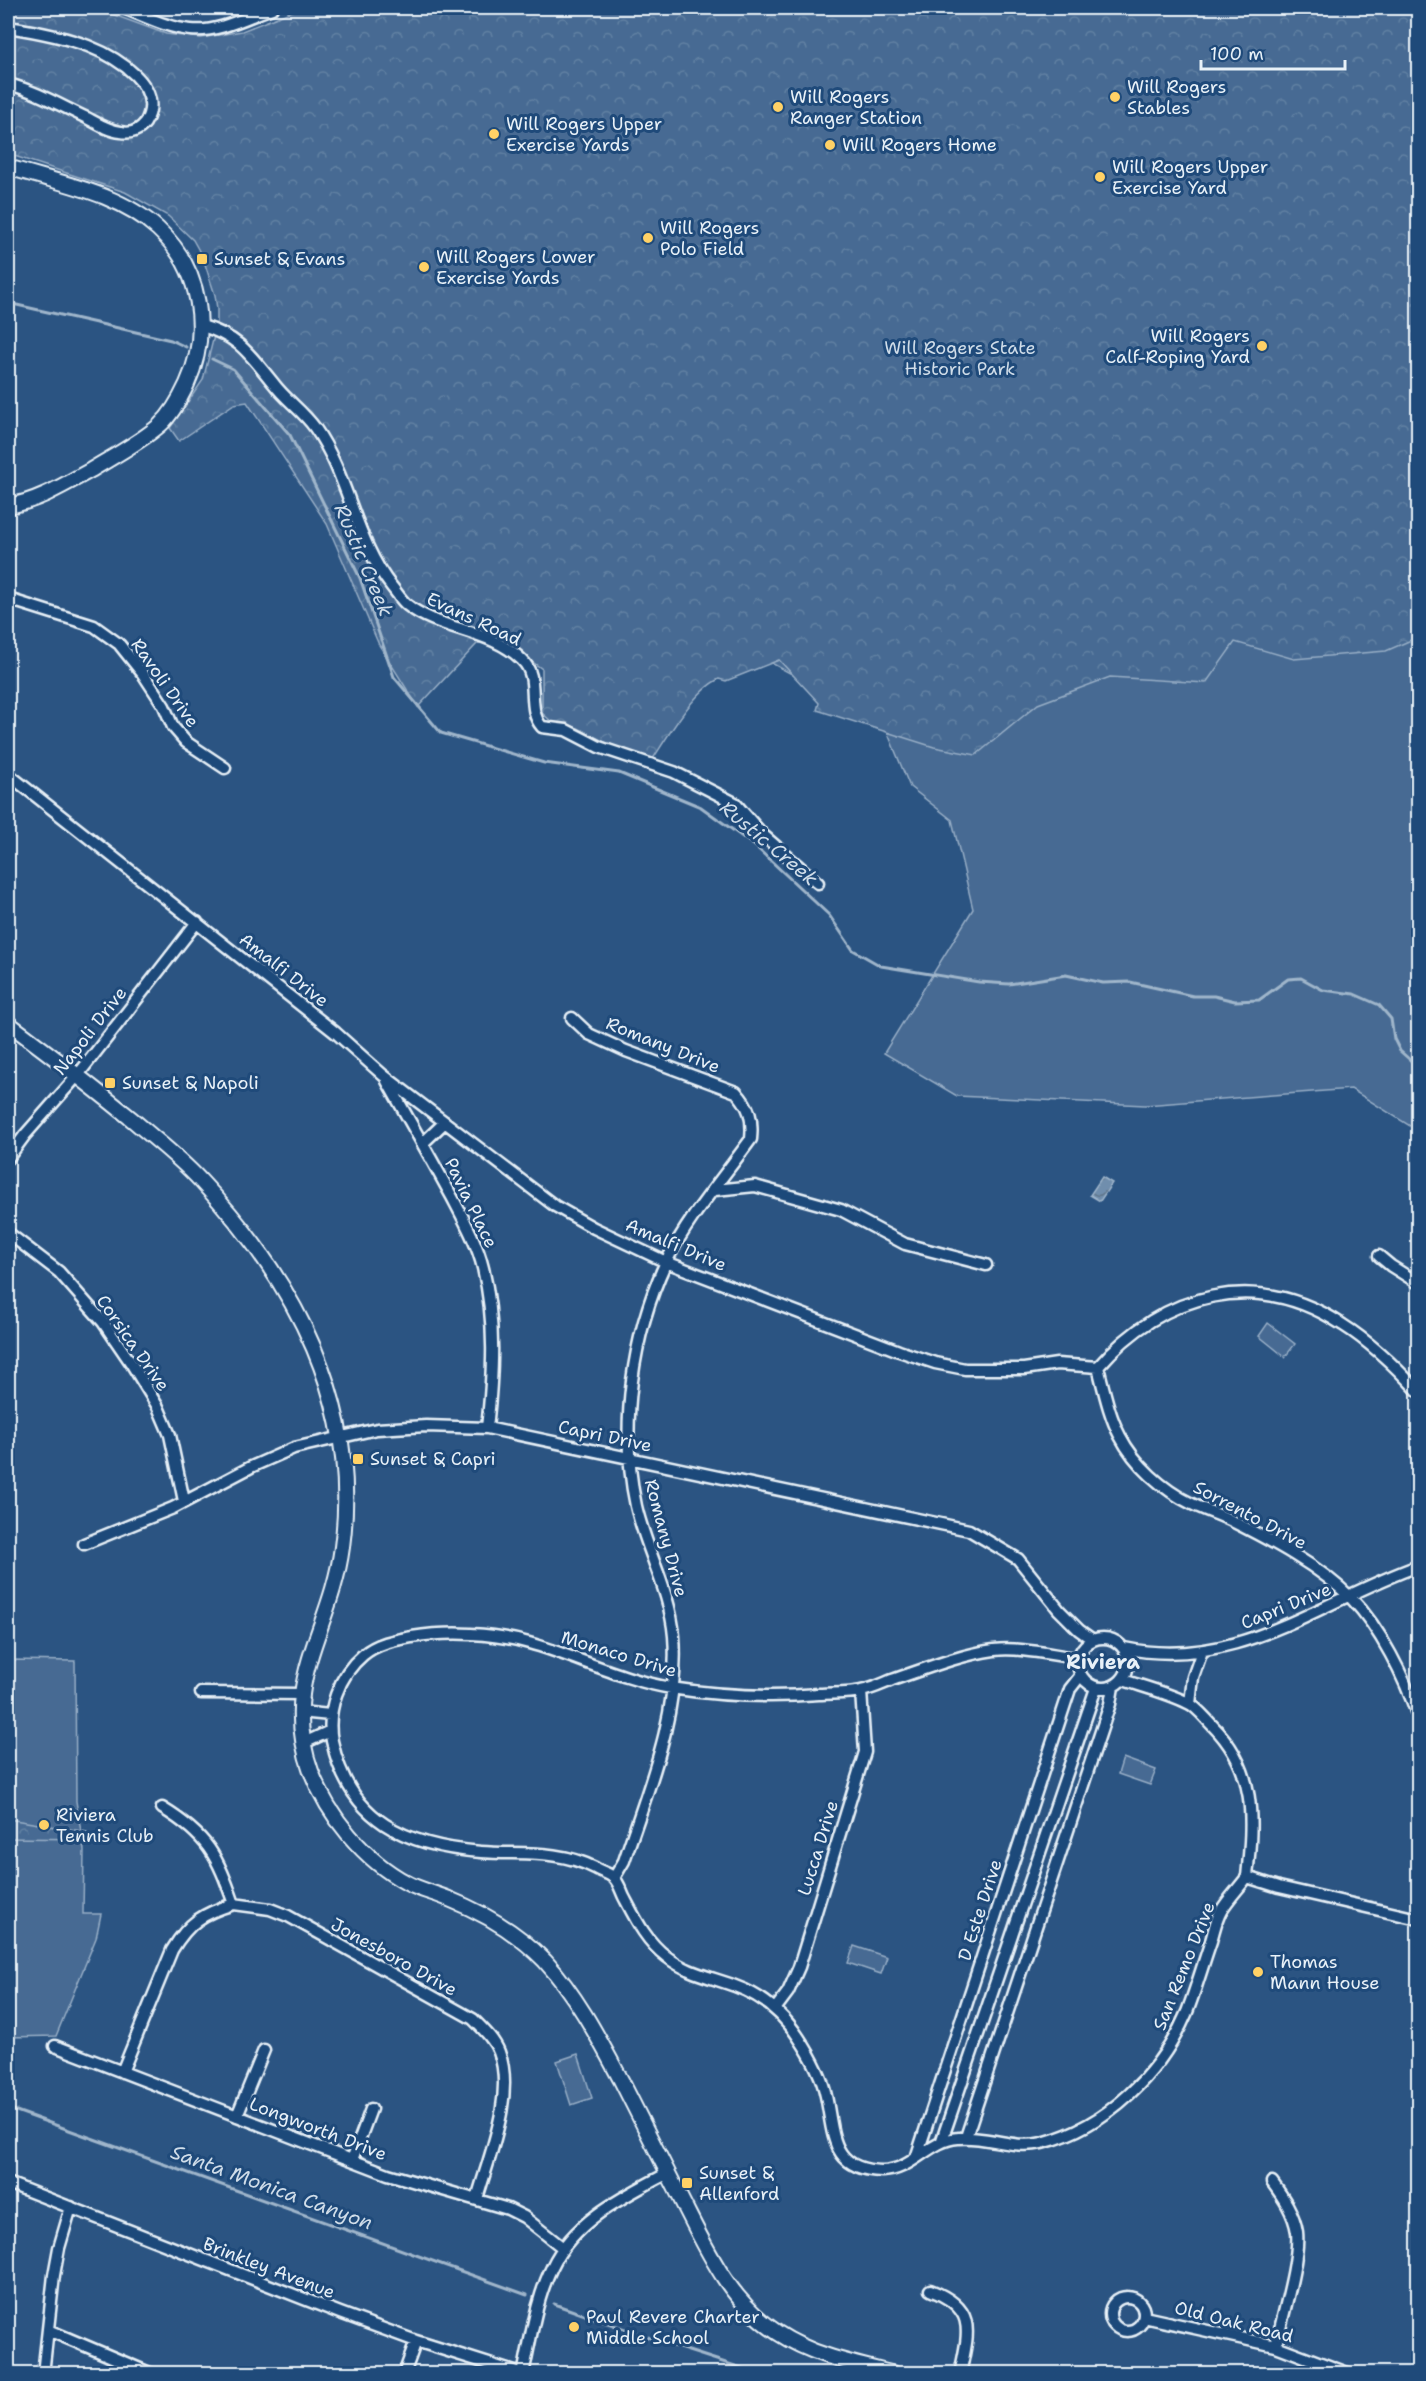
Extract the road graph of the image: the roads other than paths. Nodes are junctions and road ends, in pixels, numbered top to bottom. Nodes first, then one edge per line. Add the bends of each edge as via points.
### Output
1 (123, 8) edge
2 (153, 8) edge
3 (272, 8) edge
4 (149, 19) junction
5 (8, 27) edge
6 (8, 84) edge
7 (8, 167) edge
8 (202, 326) junction
9 (8, 506) edge
10 (8, 599) edge
11 (225, 768) dead end
12 (8, 774) edge
13 (818, 883) dead end
14 (197, 922) junction
15 (572, 1018) dead end
16 (8, 1023) edge
17 (78, 1075) junction
18 (383, 1075) junction
19 (445, 1122) junction
20 (423, 1143) junction
21 (8, 1158) edge
22 (715, 1190) junction
23 (8, 1233) edge
24 (1379, 1256) dead end
25 (666, 1262) junction
26 (986, 1265) dead end
27 (1419, 1283) edge
28 (1098, 1367) junction
29 (1419, 1391) edge
30 (487, 1428) junction
31 (341, 1437) junction
32 (629, 1458) junction
33 (184, 1501) junction
34 (84, 1544) dead end
35 (1419, 1566) edge
36 (1350, 1597) junction
37 (1093, 1640) junction
38 (1124, 1648) junction
39 (1202, 1651) junction
40 (1078, 1658) junction
41 (1081, 1675) junction
42 (1118, 1683) junction
43 (672, 1688) junction
44 (1096, 1688) junction
45 (861, 1691) junction
46 (201, 1693) dead end
47 (301, 1694) junction
48 (1190, 1704) junction
49 (300, 1712) junction
50 (330, 1715) junction
51 (1419, 1717) edge
52 (330, 1731) junction
53 (304, 1743) junction
54 (162, 1808) dead end
55 (1247, 1877) junction
56 (614, 1878) junction
57 (234, 1904) junction
58 (1419, 1919) edge
59 (776, 2008) junction
60 (55, 2046) dead end
61 (264, 2050) dead end
62 (122, 2072) junction
63 (371, 2109) dead end
64 (237, 2116) junction
65 (966, 2137) junction
66 (942, 2140) junction
67 (916, 2158) junction
68 (352, 2160) junction
69 (668, 2173) junction
70 (1272, 2182) dead end
71 (8, 2183) edge
72 (477, 2199) junction
73 (71, 2207) junction
74 (563, 2248) junction
75 (930, 2290) dead end
76 (1144, 2317) dead end
77 (48, 2330) junction
78 (416, 2342) junction
79 (1276, 2346) junction
80 (43, 2373) edge
81 (152, 2373) edge
82 (404, 2373) edge
83 (522, 2373) edge
84 (895, 2373) edge
85 (960, 2373) edge
86 (1350, 2373) edge

1 - 4 street
2 - 4 street
3 - 4 street via 193,31
5 - 6 street via 88,46 118,62 146,87 151,99 149,115 142,127 132,133 113,131 25,88
7 - 8 main road via 113,200 148,221 171,243 189,272
8 - 9 main road via 190,377 175,407 160,425 66,485 34,500
8 - 13 street, Evans Road via 232,337 315,428 374,558 406,604 492,641 522,659 530,670 536,721 542,727 566,730 599,747 674,772 735,803 763,836
10 - 11 street, Ravoli Drive via 94,626 119,644 164,706 173,727 186,742
12 - 14 street, Amalfi Drive
14 - 17 street, Napoli Drive
14 - 18 street, Amalfi Drive
15 - 22 street, Romany Drive via 589,1034 736,1092 746,1102 752,1114 751,1139
16 - 17 main road
17 - 21 street, Napoli Drive
17 - 31 main road via 198,1177 250,1240 281,1284 304,1327 329,1387
18 - 19 street, Amalfi Drive
18 - 20 street, Pavia Place
19 - 20 street
19 - 25 street, Amalfi Drive via 555,1206
20 - 30 street, Pavia Place via 483,1266 493,1336
22 - 25 street, Romany Drive via 693,1216
22 - 26 street via 755,1186 841,1209 905,1244
23 - 33 street, Corsica Drive via 59,1272 131,1363 170,1435
24 - 27 street
25 - 28 street, Amalfi Drive via 948,1367
25 - 32 street, Romany Drive via 648,1309 632,1371
28 - 29 street via 1138,1328 1172,1309 1214,1295 1238,1292 1285,1298 1344,1325
28 - 36 street, Sorrento Drive via 1120,1436 1150,1475 1191,1503 1271,1542
30 - 31 street, Capri Drive via 398,1427
30 - 32 street, Capri Drive
31 - 33 street, Capri Drive via 294,1448
31 - 47 main road via 342,1546
32 - 37 street, Capri Drive via 969,1530 1018,1559 1059,1610
32 - 43 street, Romany Drive via 636,1507 666,1598 674,1637
33 - 34 street, Capri Drive
35 - 36 street, Capri Drive
36 - 39 street, Capri Drive via 1256,1638
36 - 51 street, Sorrento Drive via 1388,1652
37 - 38 street via 1110,1639
37 - 40 street
38 - 39 street, Capri Drive via 1142,1652
38 - 42 street via 1129,1664
39 - 48 street via 1193,1677
40 - 41 street
40 - 45 street, Monaco Drive via 999,1649 959,1658
41 - 44 street
41 - 67 street, D Este Drive via 1070,1689
42 - 44 street
42 - 48 street
42 - 65 street
43 - 45 street, Monaco Drive via 738,1697
43 - 50 street, Monaco Drive via 524,1641 423,1635 387,1641 362,1655 334,1697
43 - 56 street, Romany Drive via 663,1742 624,1861
44 - 66 street, D Este Drive
45 - 59 street, Lucca Drive via 865,1752 799,1967
46 - 47 street
47 - 49 main road
48 - 55 street via 1218,1731 1238,1759 1250,1791 1252,1829
49 - 50 street
49 - 53 main road
50 - 52 street, Monaco Drive
52 - 53 street
52 - 56 street via 345,1779 361,1803 396,1833 478,1852 561,1855
53 - 69 main road via 310,1768 331,1811 374,1859 411,1885 489,1918 518,1936 545,1961 577,2001
54 - 57 street via 207,1843
55 - 58 street
55 - 65 street, San Remo Drive via 1221,1911 1187,2012 1169,2046 1143,2081 1118,2105 1078,2131 1036,2145
56 - 59 street, San Remo Drive via 644,1935 666,1957 692,1972 757,1995
57 - 62 street via 197,1919 183,1933 172,1950
57 - 72 street, Jonesboro Drive via 288,1916 473,2019 487,2033 499,2051 504,2096
59 - 67 street, San Remo Drive via 815,2066 825,2092 831,2136 837,2149 850,2162 888,2172
60 - 62 street, Longworth Drive
61 - 64 street
62 - 64 street, Longworth Drive
63 - 68 street
64 - 68 street, Longworth Drive
65 - 66 street, San Remo Drive
66 - 67 street, San Remo Drive
68 - 72 street, Longworth Drive
69 - 74 street via 604,2209
69 - 84 main road via 715,2266 758,2318 782,2336 810,2349
70 - 79 street via 1287,2203 1297,2232
71 - 73 street, Brinkley Avenue
72 - 74 street, Longworth Drive via 524,2217
73 - 77 street via 59,2248
73 - 78 street, Brinkley Avenue
74 - 83 street via 544,2286
75 - 85 street via 958,2306 965,2315 968,2337
76 - 79 street, Old Oak Road
77 - 80 street
77 - 81 street
78 - 82 street
78 - 83 street, Brinkley Avenue
79 - 86 street, Old Oak Road

